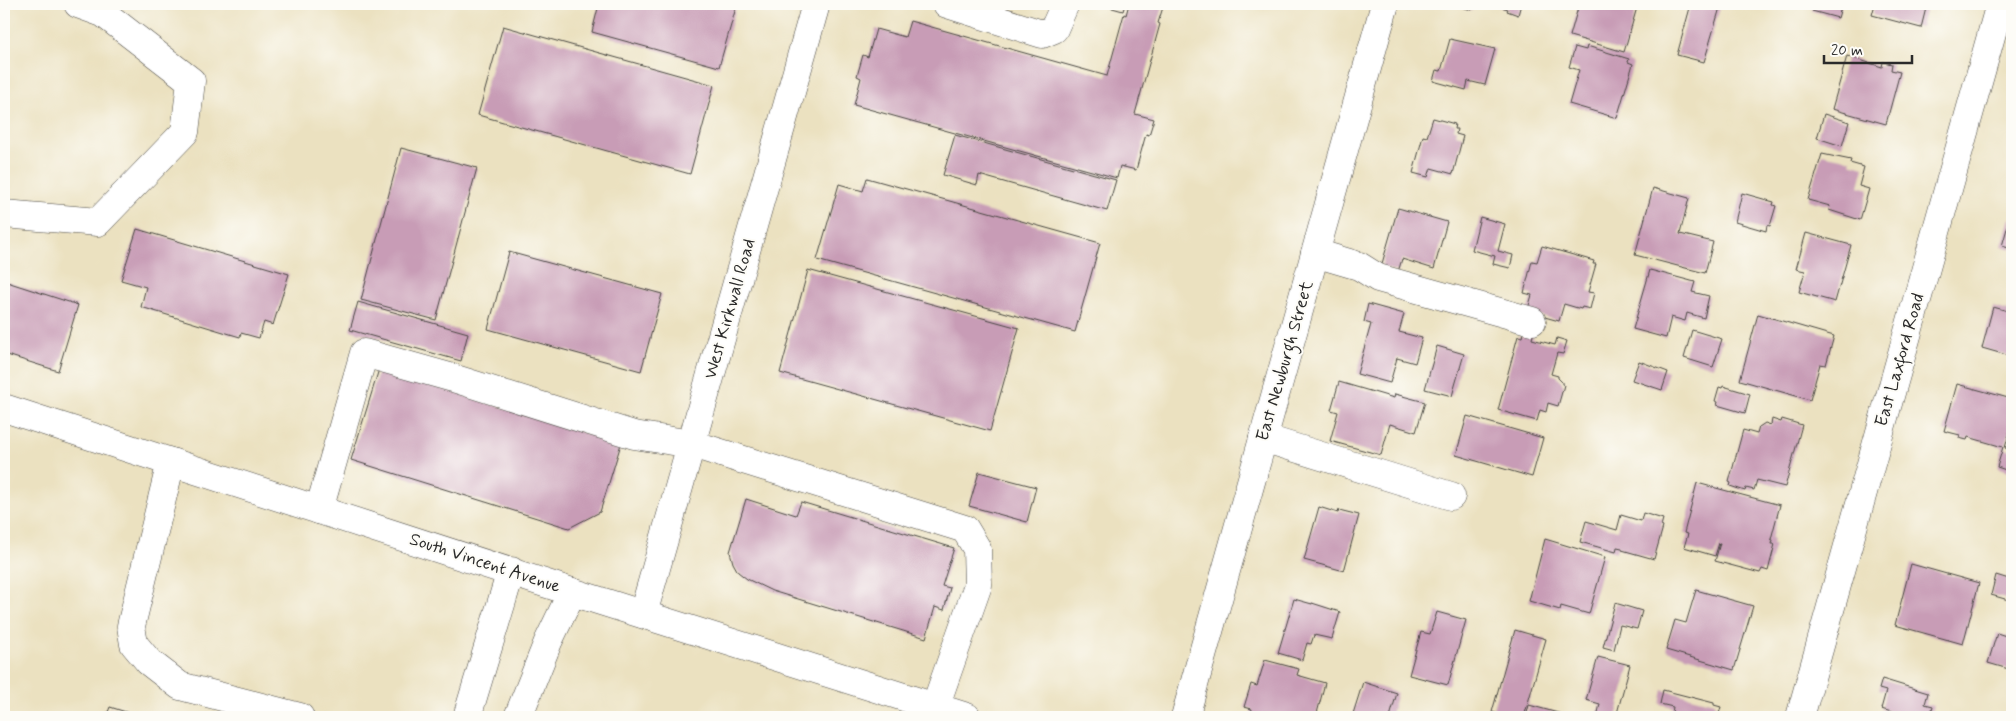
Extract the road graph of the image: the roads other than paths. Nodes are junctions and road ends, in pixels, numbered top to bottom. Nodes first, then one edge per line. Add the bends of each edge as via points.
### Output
1 (78, 4) edge
2 (816, 4) edge
3 (947, 4) edge
4 (1065, 4) edge
5 (1385, 4) edge
6 (2000, 4) edge
7 (4, 214) edge
8 (1315, 253) junction
9 (1532, 321) dead end
10 (4, 408) edge
11 (1263, 438) junction
12 (692, 444) junction
13 (171, 462) junction
14 (1451, 496) dead end
15 (319, 510) junction
16 (511, 571) junction
17 (572, 592) junction
18 (644, 614) junction
19 (935, 707) junction
20 (300, 717) edge
21 (467, 717) edge
22 (518, 717) edge
23 (967, 717) edge
24 (1185, 717) edge
25 (1800, 717) edge

1 - 7 street via 103,13 191,81 184,132 98,222
2 - 12 street, West Kirkwall Road
3 - 4 street via 1042,34 1054,29
5 - 8 street, East Newburgh Street
6 - 25 street, East Laxford Road
8 - 9 street via 1359,266 1378,278
8 - 11 street, East Newburgh Street
10 - 13 street, South Vincent Avenue
11 - 14 street
11 - 24 street, East Newburgh Street
12 - 15 street via 634,435 364,353
12 - 18 street, West Kirkwall Road
12 - 19 street via 965,529 977,549 978,585
13 - 15 street, South Vincent Avenue
13 - 20 street via 131,626 134,644 149,662 180,686
15 - 16 street, South Vincent Avenue
16 - 17 street, South Vincent Avenue
16 - 21 street
17 - 18 street, South Vincent Avenue
17 - 22 street
18 - 19 street, South Vincent Avenue
19 - 23 street, South Vincent Avenue

